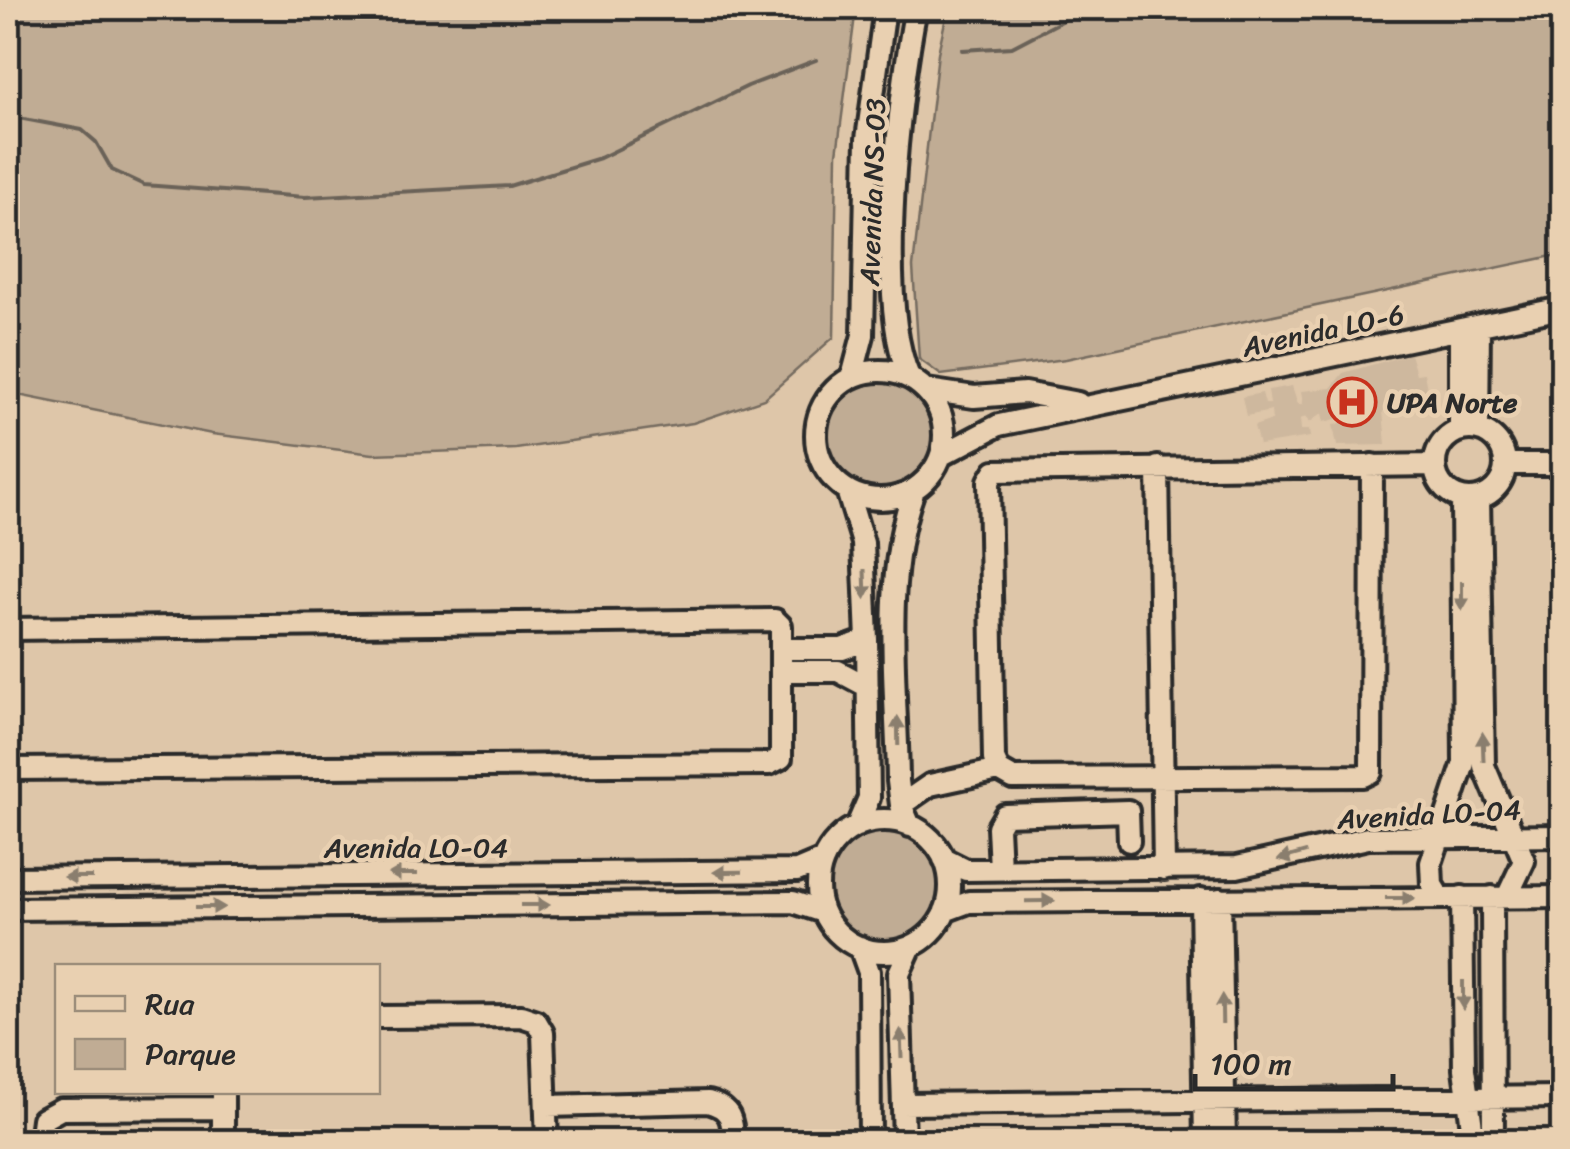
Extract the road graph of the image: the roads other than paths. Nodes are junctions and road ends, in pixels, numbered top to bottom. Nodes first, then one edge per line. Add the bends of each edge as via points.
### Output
1 (885, 8) edge
2 (916, 8) edge
3 (1562, 308) edge
4 (1469, 328) junction
5 (852, 377) junction
6 (918, 384) junction
7 (1094, 405) junction
8 (1469, 430) junction
9 (942, 455) junction
10 (1506, 464) junction
11 (1562, 464) edge
12 (1372, 465) junction
13 (1434, 465) junction
14 (1158, 467) junction
15 (847, 490) junction
16 (914, 490) junction
17 (1470, 498) junction
18 (8, 628) edge
19 (867, 640) junction
20 (780, 649) junction
21 (780, 671) junction
22 (868, 687) junction
23 (8, 768) edge
24 (1000, 770) junction
25 (1161, 777) junction
26 (901, 805) junction
27 (857, 826) junction
28 (910, 826) junction
29 (1562, 836) edge
30 (1517, 837) junction
31 (1439, 838) junction
32 (1129, 841) dead end
33 (944, 859) junction
34 (823, 860) junction
35 (1164, 869) junction
36 (1000, 870) junction
37 (8, 878) edge
38 (1499, 897) junction
39 (1562, 897) edge
40 (1440, 898) junction
41 (1462, 898) junction
42 (1210, 899) junction
43 (8, 908) edge
44 (945, 911) junction
45 (823, 912) junction
46 (911, 946) junction
47 (860, 947) junction
48 (380, 1017) edge
49 (1492, 1098) junction
50 (1562, 1098) edge
51 (1466, 1099) junction
52 (223, 1100) edge
53 (1215, 1101) junction
54 (903, 1104) junction
55 (547, 1106) junction
56 (40, 1142) edge
57 (222, 1142) edge
58 (547, 1142) edge
59 (733, 1142) edge
60 (870, 1142) edge
61 (904, 1142) edge
62 (1205, 1142) edge
63 (1224, 1142) edge
64 (1474, 1142) edge
65 (1492, 1142) edge

1 - 5 street, Avenida NS-03 via 867,139 863,334
2 - 6 street, Avenida NS-03 via 900,114 894,227 897,330
3 - 4 street, Avenida LO-6
4 - 7 street, Avenida LO-6
4 - 8 street
5 - 6 street via 884,370
5 - 15 street, Avenida NS-03 via 828,397 816,432 822,463
6 - 7 street via 974,397 1025,392
6 - 9 street, Avenida NS-03 via 944,422
7 - 9 street, Avenida LO-6 via 986,429
8 - 10 street via 1499,444
8 - 13 street via 1442,443
9 - 16 street
10 - 11 street
10 - 17 street via 1499,485
12 - 13 street
12 - 14 street
12 - 25 street via 1373,769 1363,776
13 - 17 street via 1442,486
14 - 24 street via 992,473 994,759
14 - 25 street
15 - 16 street via 884,499
15 -> 19 street, Avenida NS-03 via 862,535
26 -> 16 street via 897,543
30 -> 17 street via 1483,760
17 -> 31 street via 1464,763
18 - 20 street via 774,620
19 - 20 street via 842,649
19 - 22 street, Avenida NS-03
20 - 21 street
21 - 22 street via 838,671
21 - 23 street via 780,758 769,764
22 - 27 street, Avenida NS-03 via 869,798
24 - 25 street via 1013,778
24 - 26 street via 930,785
25 - 35 street
26 - 28 street
27 - 28 street via 887,820
27 - 34 street
28 - 33 street
29 - 30 street, Avenida LO-04
30 - 31 street, Avenida LO-04
30 - 38 street via 1524,861
31 -> 35 street, Avenida LO-04 via 1368,838 1251,866
31 - 40 street via 1431,870
32 - 36 street via 1128,811 1004,815 998,827
33 - 36 street, Avenida LO-04 via 966,870
33 - 44 street via 950,885
34 -> 37 street, Avenida LO-04 via 796,871
34 - 45 street
35 - 36 street, Avenida LO-04
38 - 39 street
38 - 41 street
38 - 49 street
40 - 41 street
42 -> 40 street
41 -> 51 street
44 -> 42 street via 969,902
42 - 53 street
43 -> 45 street, Avenida LO-04 via 797,902
44 - 46 street
45 - 47 street
46 - 47 street via 888,952
54 -> 46 street via 899,973
47 - 60 street via 870,972
48 - 55 street via 536,1020 543,1034
49 - 50 street
49 - 51 street
49 - 65 street
51 - 53 street
51 - 64 street
52 - 56 street via 62,1110 43,1119
52 - 57 street
53 - 54 street
53 - 62 street
53 - 63 street
54 - 61 street
55 - 58 street
55 - 59 street via 708,1102 731,1117

